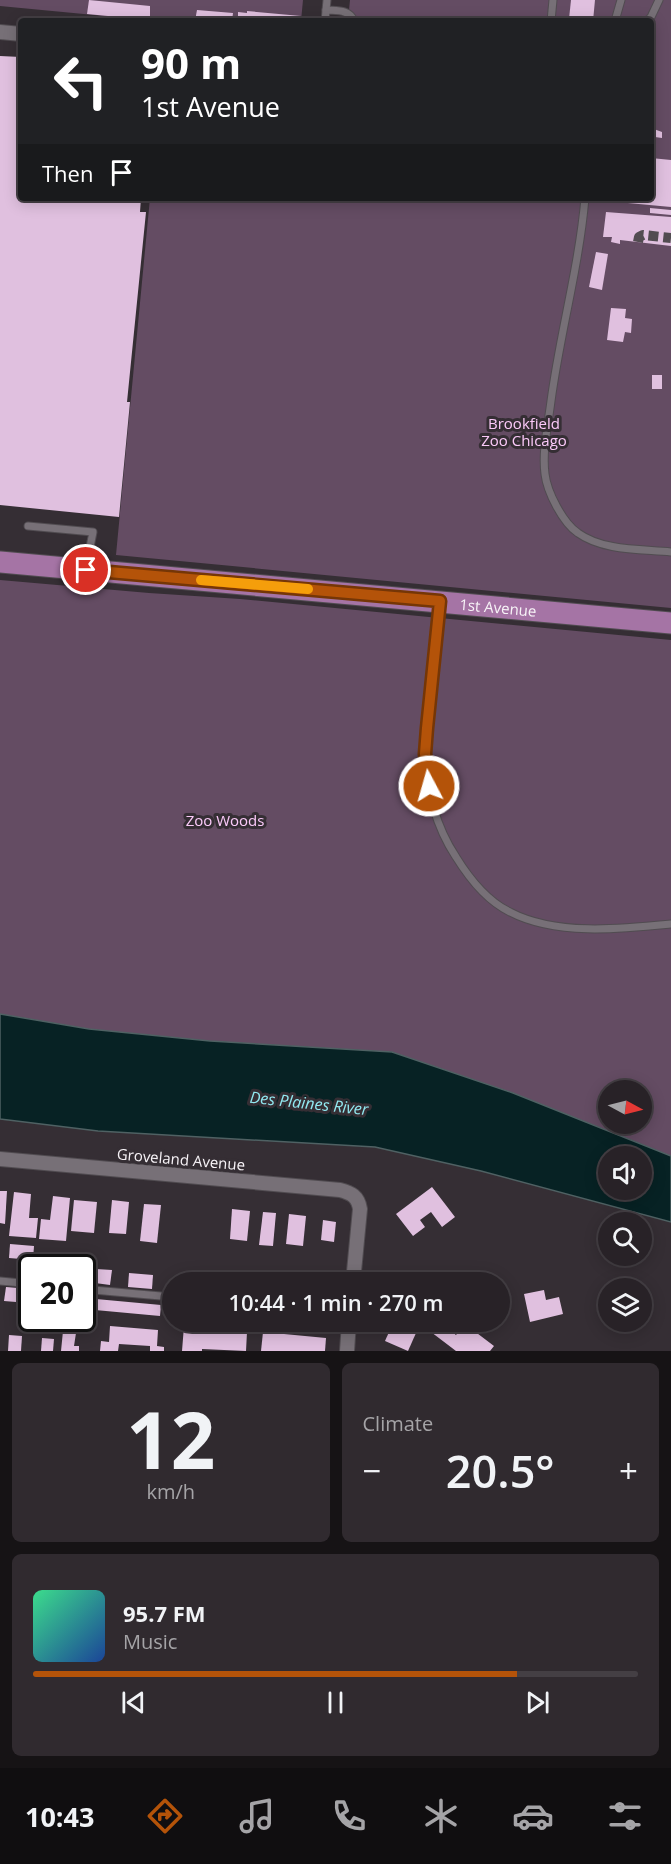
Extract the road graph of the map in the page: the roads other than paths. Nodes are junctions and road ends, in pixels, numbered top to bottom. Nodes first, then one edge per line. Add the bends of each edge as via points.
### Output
1 (327, 0) edge
2 (553, 0) edge
3 (621, 0) edge
4 (659, 0) edge
5 (326, 10) junction
6 (325, 18) edge
7 (352, 18) edge
8 (551, 18) edge
9 (616, 18) edge
10 (650, 18) edge
11 (0, 32) edge
12 (18, 34) edge
13 (585, 201) edge
14 (28, 526) dead end
15 (671, 552) edge
16 (0, 562) edge
17 (86, 570) junction
18 (440, 601) junction
19 (671, 623) edge
20 (671, 924) edge
21 (0, 1159) edge
22 (354, 1272) edge
23 (0, 1281) edge
24 (18, 1283) edge
25 (96, 1290) edge
26 (162, 1296) edge
27 (349, 1332) edge
28 (347, 1351) edge

1 - 5 lane
2 - 8 lane
3 - 9 lane
4 - 10 lane
5 - 6 lane
5 - 7 lane via 345,11
11 - 12 street
13 - 15 lane via 553,388 545,478 556,505 578,534 613,546
14 - 17 lane via 93,532
16 - 17 main road, 1st Avenue
17 - 18 main road, 1st Avenue
18 - 19 main road, 1st Avenue
18 - 20 lane via 425,754 436,815 447,844 465,872 509,912 538,922 596,930
21 - 22 street, Groveland Avenue via 340,1190 357,1198 360,1209
23 - 24 lane
25 - 26 lane
27 - 28 street

